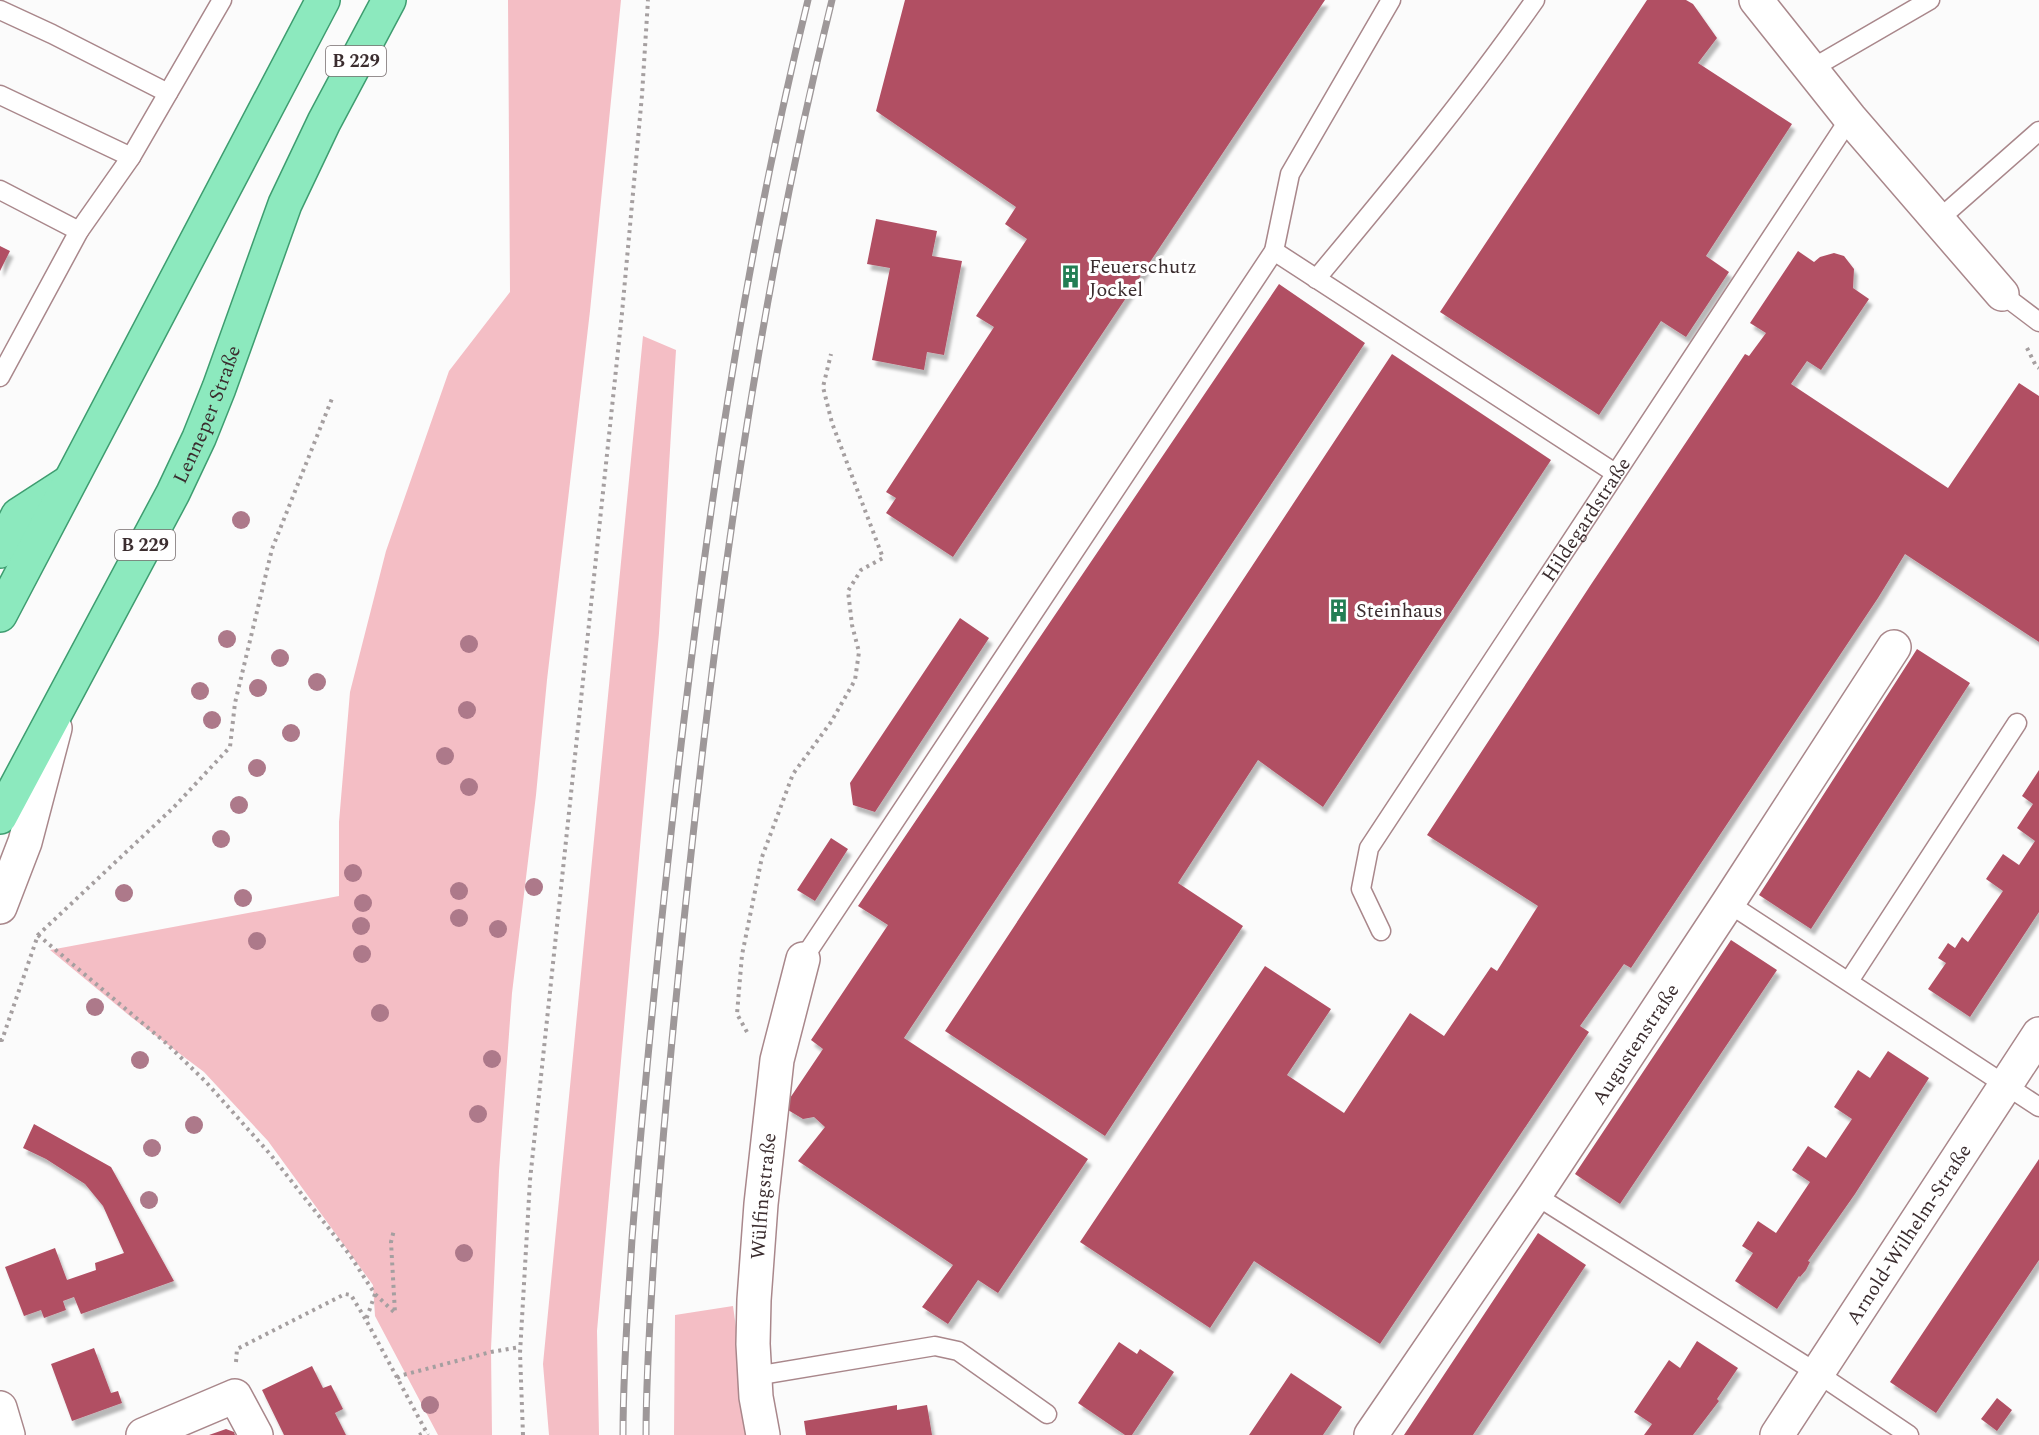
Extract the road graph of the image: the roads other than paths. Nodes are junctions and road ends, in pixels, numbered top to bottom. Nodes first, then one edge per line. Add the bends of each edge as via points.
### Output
1 (222, 0) edge
2 (323, 0) edge
3 (389, 0) edge
4 (1391, 0) edge
5 (1535, 0) edge
6 (1756, 0) edge
7 (1930, 0) edge
8 (0, 10) edge
9 (1811, 69) junction
10 (168, 93) junction
11 (0, 95) edge
12 (1850, 118) junction
13 (2039, 131) edge
14 (131, 157) junction
15 (0, 190) edge
16 (1938, 220) junction
17 (79, 231) junction
18 (1274, 251) junction
19 (1316, 279) junction
20 (2002, 294) joint
21 (2039, 322) edge
22 (0, 376) edge
23 (1615, 473) junction
24 (71, 481) junction
25 (0, 552) edge
26 (0, 615) edge
27 (1894, 647) dead end
28 (63, 698) junction
29 (2017, 723) dead end
30 (0, 817) edge
31 (1728, 903) junction
32 (0, 907) edge
33 (1381, 931) dead end
34 (803, 959) joint
35 (1849, 981) junction
36 (2039, 1034) edge
37 (2005, 1085) junction
38 (2039, 1107) edge
39 (1535, 1195) junction
40 (1817, 1373) junction
41 (755, 1376) junction
42 (0, 1408) edge
43 (1047, 1414) dead end
44 (8, 1435) edge
45 (143, 1435) edge
46 (256, 1435) edge
47 (763, 1435) edge
48 (1371, 1435) edge
49 (1777, 1435) edge
50 (1909, 1435) edge

1 - 10 lane
2 - 24 main road
3 - 28 main road, Lenneper Straße / B 229 via 285,204 199,438
4 - 18 lane via 1290,174
5 - 19 lane via 1415,160
6 - 9 street
7 - 9 lane
8 - 10 lane
9 - 12 street
10 - 14 lane
11 - 14 lane
12 - 16 street
12 - 23 lane, Hildegardstraße
13 - 16 lane
14 - 17 lane
15 - 17 lane
16 - 20 street
17 - 22 lane
18 - 19 lane
18 - 34 lane
19 - 23 lane
20 - 21 lane
23 - 33 lane, Hildegardstraße via 1369,848 1361,889
24 - 25 main road via 18,515
24 - 26 main road
27 - 31 street, Augustenstraße
28 - 30 main road, Lenneper Straße / B 229
28 - 32 street via 24,842
29 - 35 lane
31 - 35 lane
31 - 39 street, Augustenstraße
34 - 41 street, Wülfingstraße via 777,1060 754,1300
35 - 37 lane
36 - 37 street, Arnold-Wilhelm-Straße
37 - 38 lane
37 - 40 street, Arnold-Wilhelm-Straße
39 - 40 lane
39 - 48 street, Augustenstraße
40 - 49 street, Arnold-Wilhelm-Straße
40 - 50 lane
41 - 43 lane via 935,1346 958,1351
41 - 47 street, Wülfingstraße
42 - 44 street
45 - 46 street via 235,1396

